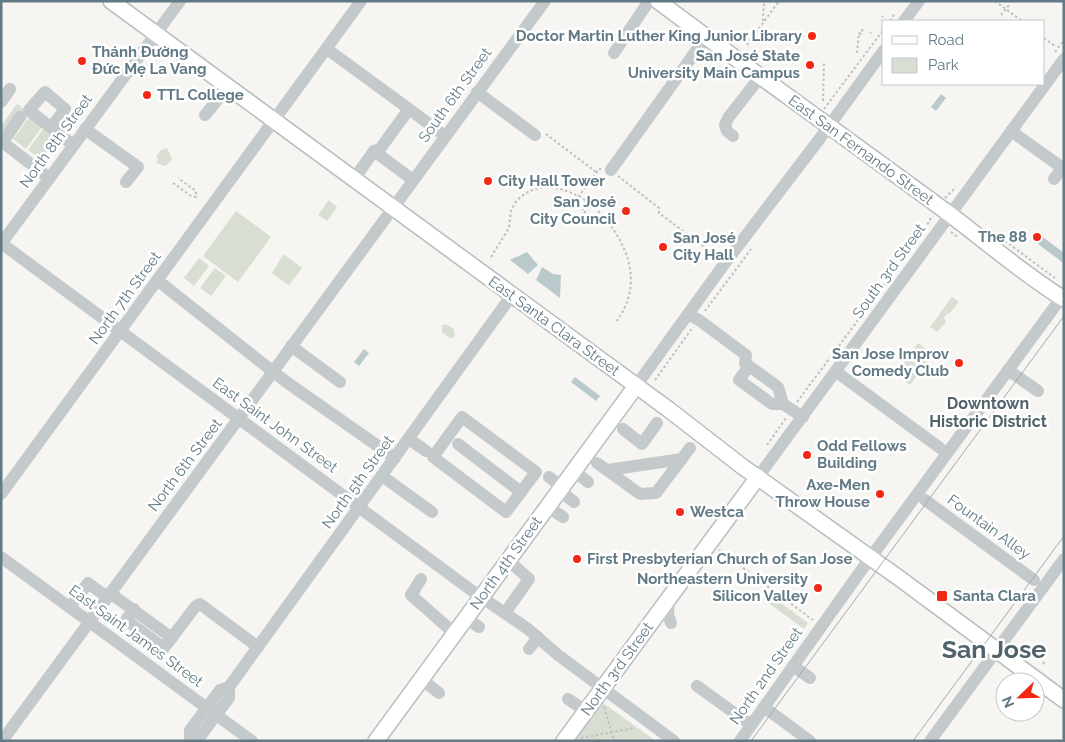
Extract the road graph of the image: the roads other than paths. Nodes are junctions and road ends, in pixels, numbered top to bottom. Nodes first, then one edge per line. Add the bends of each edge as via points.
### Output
1 (180, 1) edge
2 (361, 1) edge
3 (545, 1) edge
4 (649, 1) edge
5 (658, 1) edge
6 (919, 1) edge
7 (120, 4) edge
8 (905, 20) edge
9 (156, 34) junction
10 (706, 37) junction
11 (327, 49) junction
12 (614, 53) dead end
13 (882, 53) edge
14 (1062, 67) edge
15 (760, 77) junction
16 (228, 87) junction
17 (10, 90) dead end
18 (477, 92) junction
19 (1, 102) edge
20 (409, 109) junction
21 (205, 115) dead end
22 (20, 117) dead end
23 (275, 121) junction
24 (51, 128) dead end
25 (85, 128) junction
26 (828, 128) junction
27 (1011, 131) junction
28 (535, 135) dead end
29 (445, 136) junction
30 (733, 136) dead end
31 (2, 142) edge
32 (73, 145) junction
33 (374, 151) junction
34 (605, 169) road end
35 (1063, 169) edge
36 (49, 178) junction
37 (1054, 179) dead end
38 (354, 180) junction
39 (413, 180) junction
40 (126, 182) dead end
41 (393, 208) junction
42 (950, 214) junction
43 (1, 244) edge
44 (157, 280) junction
45 (512, 296) junction
46 (1063, 297) edge
47 (693, 317) junction
48 (121, 332) junction
49 (291, 346) junction
50 (1008, 370) junction
51 (273, 371) junction
52 (842, 376) dead end
53 (340, 382) dead end
54 (636, 386) junction
55 (1038, 391) dead end
56 (793, 410) junction
57 (239, 419) junction
58 (657, 423) dead end
59 (623, 429) dead end
60 (409, 439) junction
61 (458, 444) dead end
62 (642, 444) junction
63 (690, 448) dead end
64 (940, 448) dead end
65 (426, 451) dead end
66 (395, 458) junction
67 (682, 459) junction
68 (645, 465) junction
69 (574, 471) junction
70 (382, 476) junction
71 (758, 476) junction
72 (550, 477) dead end
73 (588, 482) dead end
74 (560, 488) junction
75 (521, 492) junction
76 (1, 494) edge
77 (925, 500) dead end
78 (574, 502) dead end
79 (547, 506) junction
80 (359, 508) junction
81 (432, 512) dead end
82 (563, 517) dead end
83 (1, 557) edge
84 (870, 558) junction
85 (1064, 559) edge
86 (508, 560) junction
87 (421, 579) dead end
88 (1034, 580) dead end
89 (108, 595) junction
90 (481, 596) junction
91 (669, 598) junction
92 (70, 607) junction
93 (505, 613) junction
94 (466, 618) junction
95 (89, 621) junction
96 (480, 627) dead end
97 (646, 628) junction
98 (454, 633) junction
99 (538, 637) junction
100 (258, 647) junction
101 (529, 649) dead end
102 (996, 650) junction
103 (793, 666) junction
104 (810, 678) dead end
105 (421, 679) junction
106 (697, 686) dead end
107 (602, 688) junction
108 (440, 693) dead end
109 (568, 699) dead end
110 (1064, 700) edge
111 (764, 707) junction
112 (211, 711) junction
113 (586, 711) junction
114 (751, 725) junction
115 (190, 740) edge
116 (2, 741) edge
117 (252, 741) edge
118 (376, 741) edge
119 (564, 741) edge
120 (674, 741) edge
121 (740, 741) edge
122 (810, 741) edge
123 (930, 741) edge

1 - 9 street, North 8th Street
2 - 11 street, North 7th Street
3 - 18 street, South 6th Street
4 - 12 street
5 - 10 main road, East San Fernando Street
6 - 8 street
7 - 9 main road, East Santa Clara Street
9 - 16 main road, East Santa Clara Street
9 - 25 street, North 8th Street
10 - 15 main road, East San Fernando Street
10 - 34 street
11 - 20 street
11 - 23 street, North 7th Street
13 - 26 street
14 - 27 street, South 3rd Street
15 - 26 main road, East San Fernando Street
15 - 30 street via 728,118 725,125
16 - 21 street
16 - 23 main road, East Santa Clara Street
17 - 19 street
18 - 28 street
18 - 29 street, South 6th Street
20 - 29 street
20 - 33 street via 380,149
22 - 31 street
23 - 38 main road, East Santa Clara Street
23 - 44 street, North 7th Street
24 - 32 street
25 - 32 street, North 8th Street
25 - 40 street via 138,166
26 - 42 main road, East San Fernando Street
26 - 47 street via 725,263
27 - 35 street
27 - 42 street, South 3rd Street
29 - 39 street, South 6th Street
31 - 36 street
32 - 36 street, North 8th Street
33 - 38 street
33 - 39 street
35 - 37 street
36 - 43 street, North 8th Street
38 - 41 main road, East Santa Clara Street
39 - 41 street, South 6th Street
41 - 45 main road, East Santa Clara Street
41 - 49 street, North 6th Street
42 - 46 main road, East San Fernando Street
42 - 56 street, South 3rd Street
43 - 48 street, East Saint John Street
44 - 48 street, North 7th Street
44 - 51 street
45 - 54 main road, East Santa Clara Street
45 - 60 street, North 5th Street
46 - 50 street, North 2nd Street
47 - 54 street
47 - 56 street via 746,355 745,363 749,366 739,380 772,404
48 - 57 street, East Saint John Street
48 - 76 street, North 7th Street
49 - 51 street, North 6th Street
49 - 53 street
50 - 55 street
50 - 84 street, North 2nd Street
51 - 57 street, North 6th Street
51 - 66 street
52 - 64 street
54 - 69 main road, North 4th Street
54 - 71 main road, East Santa Clara Street
56 - 71 street, South 3rd Street
57 - 80 street, East Saint John Street
57 - 89 street, North 6th Street
58 - 62 street
59 - 62 street
60 - 65 street
60 - 66 street, North 5th Street
61 - 75 street
62 - 68 street
63 - 67 street
66 - 70 street, North 5th Street
67 - 68 street
67 - 68 street via 656,493 640,494 602,466
69 - 73 street
69 - 74 main road, North 4th Street
70 - 80 street, North 5th Street
70 - 81 street
71 - 84 main road, East Santa Clara Street
71 - 91 main road, North 3rd Street
72 - 74 street
74 - 78 street
74 - 79 main road, North 4th Street
75 - 75 street via 506,512 433,457 462,417 536,472
77 - 88 street, Fountain Alley
79 - 82 street
79 - 86 main road, North 4th Street
80 - 90 street, East Saint John Street
80 - 100 street, North 5th Street
83 - 92 street, East Saint James Street
84 - 102 main road, East Santa Clara Street
84 - 103 street, North 2nd Street
85 - 102 street
86 - 90 main road, North 4th Street
86 - 93 street via 529,579
87 - 98 street via 411,595
89 - 92 street via 88,583
89 - 95 street, North 6th Street
89 - 100 street via 134,610 126,620 164,648 200,604
90 - 93 street, East Saint John Street
90 - 94 main road, North 4th Street
91 - 97 main road, North 3rd Street
91 - 97 street via 670,625
92 - 95 street, East Saint James Street
93 - 99 street, East Saint John Street
94 - 96 street
94 - 98 main road, North 4th Street
95 - 112 street, East Saint James Street
95 - 116 street, North 6th Street
97 - 107 main road, North 3rd Street
98 - 105 main road, North 4th Street
99 - 101 street
99 - 107 street, East Saint John Street via 547,654
100 - 112 street, North 5th Street via 229,687 229,698
102 - 110 main road, East Santa Clara Street
102 - 123 street
103 - 104 street
103 - 111 street, North 2nd Street
105 - 108 street
105 - 118 main road, North 4th Street
106 - 114 street
107 - 113 main road, North 3rd Street
107 - 120 street, East Saint John Street
109 - 113 street
111 - 114 street, North 2nd Street
111 - 122 street
112 - 115 street, North 5th Street via 199,738
112 - 117 street, East Saint James Street
113 - 119 main road, North 3rd Street
114 - 121 street, North 2nd Street

